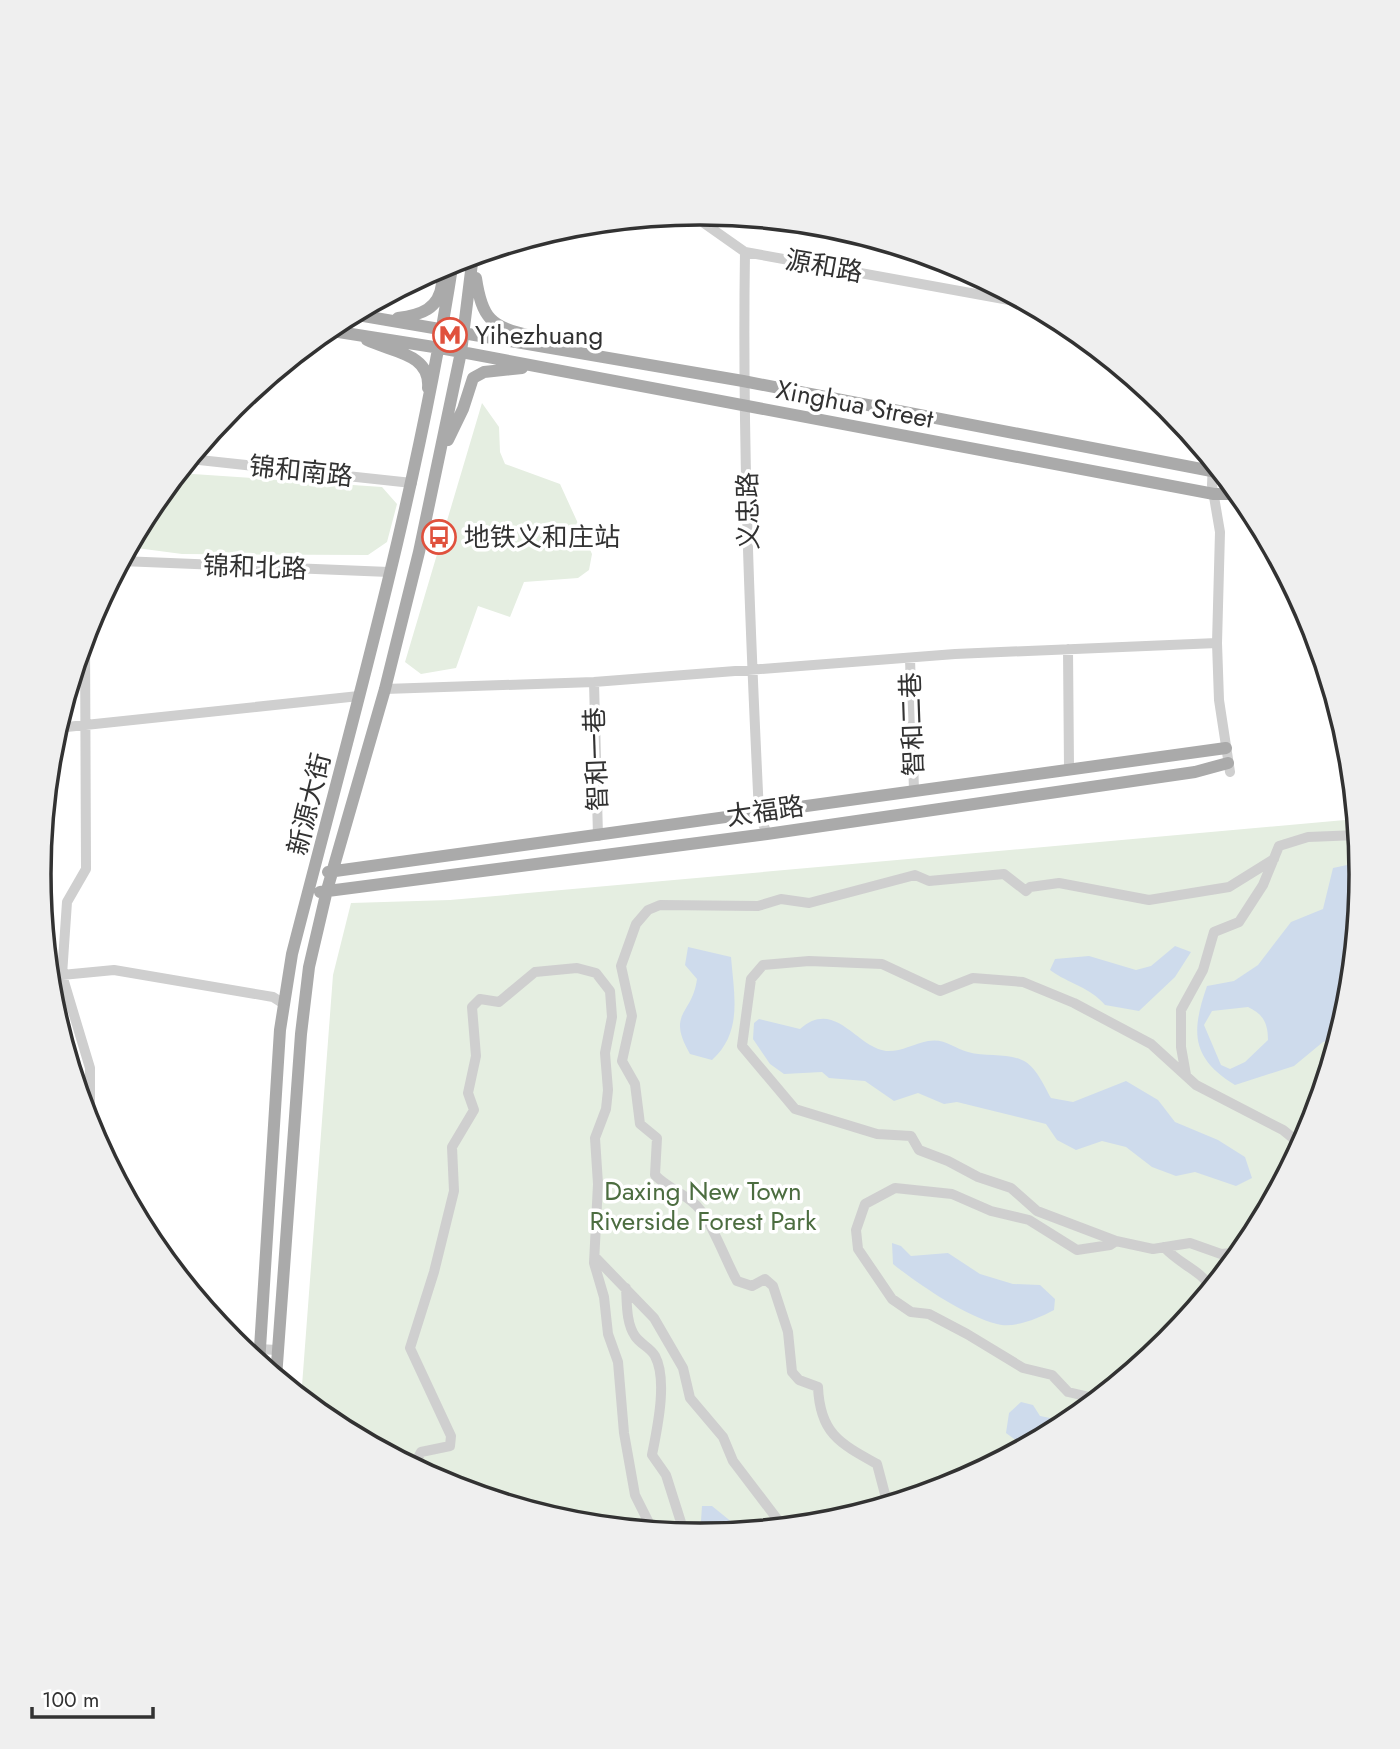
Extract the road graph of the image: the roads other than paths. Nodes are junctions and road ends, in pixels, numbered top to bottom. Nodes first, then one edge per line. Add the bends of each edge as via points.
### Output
1 (707, 225) edge
2 (745, 252) junction
3 (474, 266) edge
4 (472, 267) edge
5 (451, 275) edge
6 (444, 278) edge
7 (998, 298) edge
8 (368, 317) edge
9 (387, 320) junction
10 (444, 329) junction
11 (343, 332) edge
12 (464, 333) junction
13 (354, 334) junction
14 (440, 348) junction
15 (567, 350) junction
16 (461, 352) junction
17 (536, 367) junction
18 (743, 382) junction
19 (745, 406) junction
20 (425, 420) junction
21 (441, 453) junction
22 (201, 459) edge
23 (1205, 467) edge
24 (1215, 479) edge
25 (412, 482) junction
26 (1214, 494) junction
27 (1226, 495) edge
28 (132, 561) edge
29 (390, 572) junction
30 (384, 595) junction
31 (407, 601) junction
32 (1217, 643) junction
33 (1068, 649) junction
34 (910, 658) junction
35 (85, 665) edge
36 (752, 670) junction
37 (594, 682) junction
38 (385, 689) junction
39 (359, 696) junction
40 (86, 724) junction
41 (68, 726) edge
42 (1226, 748) junction
43 (1069, 768) junction
44 (1229, 768) joint
45 (914, 791) junction
46 (759, 813) junction
47 (766, 834) junction
48 (1348, 835) edge
49 (598, 836) junction
50 (1275, 859) junction
51 (333, 871) junction
52 (314, 876) junction
53 (327, 890) junction
54 (307, 897) junction
55 (61, 975) junction
56 (284, 1004) junction
57 (1186, 1075) junction
58 (90, 1096) edge
59 (1293, 1138) edge
60 (1116, 1241) junction
61 (1164, 1247) junction
62 (1227, 1253) edge
63 (595, 1257) junction
64 (1207, 1280) edge
65 (625, 1287) junction
66 (260, 1350) joint
67 (278, 1350) junction
68 (277, 1367) edge
69 (1086, 1396) edge
70 (418, 1459) edge
71 (886, 1496) edge
72 (777, 1519) edge
73 (648, 1521) edge
74 (681, 1523) edge

1 - 2 street
2 - 7 street, 源和路
2 - 18 street, 义忠路
3 - 15 main road via 481,307 489,319
4 - 12 main road
5 - 10 main road, 新源大街
6 - 9 main road via 442,292 430,309
8 - 9 main road, Xinghua Street
9 - 10 main road, Xinghua Street
10 - 12 main road, Xinghua Street
10 - 14 main road, 新源大街
11 - 13 main road, Xinghua Street
12 - 15 main road, Xinghua Street
12 - 16 main road
13 - 14 main road, Xinghua Street
13 - 20 main road via 416,358 423,365 429,377
14 - 16 main road, Xinghua Street
14 - 20 main road, 新源大街
15 - 18 main road, Xinghua Street
16 - 17 main road, Xinghua Street
16 - 21 main road
17 - 19 main road, Xinghua Street
17 - 21 main road via 484,372 474,378
18 - 19 street, 义忠路
18 - 23 main road, Xinghua Street
19 - 26 main road, Xinghua Street
19 - 36 street, 义忠路
20 - 25 main road, 新源大街
21 - 31 main road
22 - 25 street, 锦和南路
24 - 26 street
25 - 29 main road, 新源大街
26 - 27 main road, Xinghua Street
26 - 32 street via 1220,532
28 - 29 street, 锦和北路
29 - 30 main road, 新源大街
30 - 31 main road
30 - 39 main road, 新源大街
31 - 38 main road
32 - 33 street
32 - 42 street
33 - 34 street
33 - 43 street
34 - 36 street
34 - 45 street, 智和二巷
35 - 40 street
36 - 37 street
36 - 46 street, 义忠路
37 - 38 street
37 - 49 street, 智和一巷
38 - 51 main road
39 - 40 street
39 - 52 main road, 新源大街
40 - 41 street
40 - 55 street via 86,869 66,902
42 - 43 main road, 太福路
42 - 44 street
43 - 45 main road, 太福路
44 - 47 main road, 太福路
45 - 46 main road, 太福路
46 - 47 street, 义忠路
46 - 49 main road, 太福路
47 - 53 main road, 太福路
48 - 50 street via 1308,836 1279,846
49 - 51 main road, 太福路
50 - 57 street via 1239,922 1214,932 1203,970 1181,1010
50 - 71 street via 1230,887 1149,900 1059,883 1026,891 1004,874 929,881 915,875 808,903 660,905 636,923 621,966 632,1016 622,1061 635,1084 640,1124 657,1138 655,1175 701,1211 737,1281 752,1286 765,1279 773,1286 788,1332 792,1372 818,1387 819,1413 825,1425 851,1449 877,1464
51 - 52 main road, 太福路
51 - 53 main road
52 - 54 main road, 新源大街
53 - 54 main road, 太福路
53 - 67 main road via 309,967
54 - 56 main road, 新源大街
55 - 56 street via 114,970 273,997
55 - 58 street via 90,1068
56 - 66 main road, 新源大街
57 - 59 street via 1196,1085
57 - 60 street via 1151,1044 1023,982 973,978 940,991 882,964 809,961 763,965 751,979 742,1046 795,1109 877,1134 911,1136 919,1150 1011,1188 1037,1211
60 - 61 street via 1153,1250
60 - 69 street via 1077,1250 1029,1220 991,1211 953,1194 895,1188 865,1204 856,1230 858,1250 892,1299 911,1312 929,1314 1023,1367 1052,1375 1068,1392
61 - 62 street via 1190,1242
61 - 64 street via 1176,1261
63 - 65 street
63 - 70 street via 595,1138 608,1090 605,1053 612,1017 610,991 596,973 577,968 535,972 499,1002 480,999 472,1007 476,1056 468,1093 474,1110 452,1147 454,1191 410,1348 451,1436 450,1446 421,1452
63 - 73 street via 608,1334 618,1362 635,1494
65 - 72 street via 654,1318 683,1368 690,1398 723,1437 733,1461
65 - 74 street via 635,1336 655,1355 659,1371 660,1410 652,1455 666,1475
66 - 67 street
67 - 68 main road

